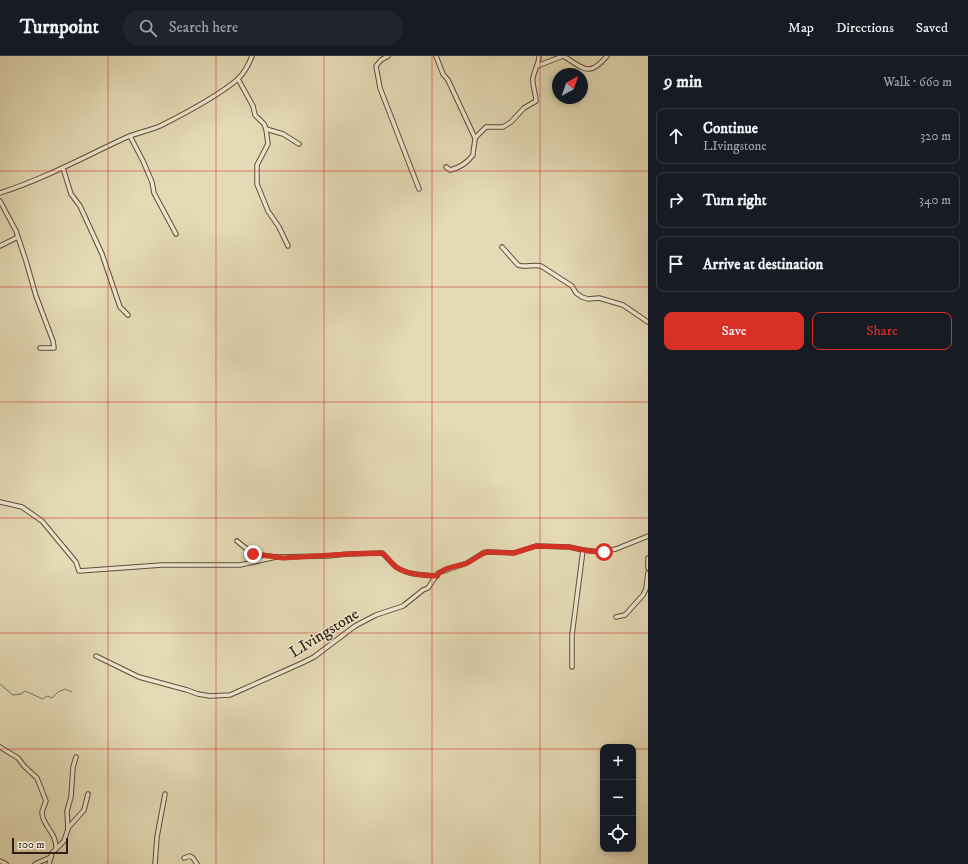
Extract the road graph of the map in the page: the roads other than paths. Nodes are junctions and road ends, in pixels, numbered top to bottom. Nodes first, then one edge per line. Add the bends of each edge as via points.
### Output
1 (252, 56) edge
2 (388, 56) edge
3 (436, 56) edge
4 (539, 56) edge
5 (563, 56) edge
6 (607, 56) edge
7 (537, 66) junction
8 (238, 79) junction
9 (266, 130) junction
10 (130, 136) junction
11 (475, 138) junction
12 (299, 144) dead end
13 (446, 167) dead end
14 (63, 168) junction
15 (419, 188) dead end
16 (0, 193) edge
17 (0, 201) edge
18 (176, 234) dead end
19 (18, 237) junction
20 (0, 246) edge
21 (288, 246) dead end
22 (502, 247) dead end
23 (128, 315) dead end
24 (648, 322) edge
25 (40, 348) dead end
26 (0, 502) edge
27 (648, 536) edge
28 (237, 541) dead end
29 (583, 550) junction
30 (276, 557) junction
31 (648, 558) edge
32 (648, 568) edge
33 (648, 573) edge
34 (437, 576) junction
35 (616, 617) dead end
36 (96, 656) dead end
37 (572, 667) dead end
38 (0, 747) edge
39 (76, 756) dead end
40 (88, 794) dead end
41 (165, 794) dead end
42 (68, 829) junction
43 (56, 849) junction
44 (51, 857) junction
45 (184, 858) dead end
46 (0, 862) edge
47 (6, 864) edge
48 (36, 864) edge
49 (49, 864) edge
50 (155, 864) edge
51 (197, 864) edge

1 - 8 street
2 - 15 street via 376,66 380,88
3 - 11 street
4 - 7 street
5 - 6 street via 588,70 593,69
5 - 7 street
7 - 11 street via 533,76 536,101 520,111 503,127 486,127
8 - 9 street via 253,106 255,115
8 - 10 street via 212,97 159,126
9 - 12 street via 283,134
9 - 21 street via 268,144 257,165 257,184 268,211
10 - 14 street
10 - 18 street via 144,162 154,193
11 - 13 street via 473,155 467,163 450,170
14 - 16 street
14 - 23 street via 72,194 102,254 120,307
17 - 19 street
19 - 20 street
19 - 25 street via 53,341 54,348
22 - 24 street via 518,265 541,266 572,286 582,297 599,298 623,305
26 - 30 street via 22,507 42,521 76,562 79,572 162,565 240,565
27 - 29 street, LIvingstone via 612,551
28 - 30 street via 253,554
29 - 34 street, LIvingstone via 536,546 514,553 487,552 467,563 443,570
29 - 37 street via 572,635
30 - 34 street via 382,553 406,572
31 - 32 street
33 - 35 street via 643,595 625,615
34 - 36 street, LIvingstone via 428,588 407,603 355,626 314,657 230,695 198,694 139,677
38 - 43 street via 18,758 37,778 46,801 42,817 56,841
39 - 42 street via 67,811
40 - 42 street via 84,810
41 - 50 street
42 - 43 street via 64,841
43 - 44 street
44 - 48 street
44 - 49 street
45 - 51 street via 190,856
46 - 47 street

